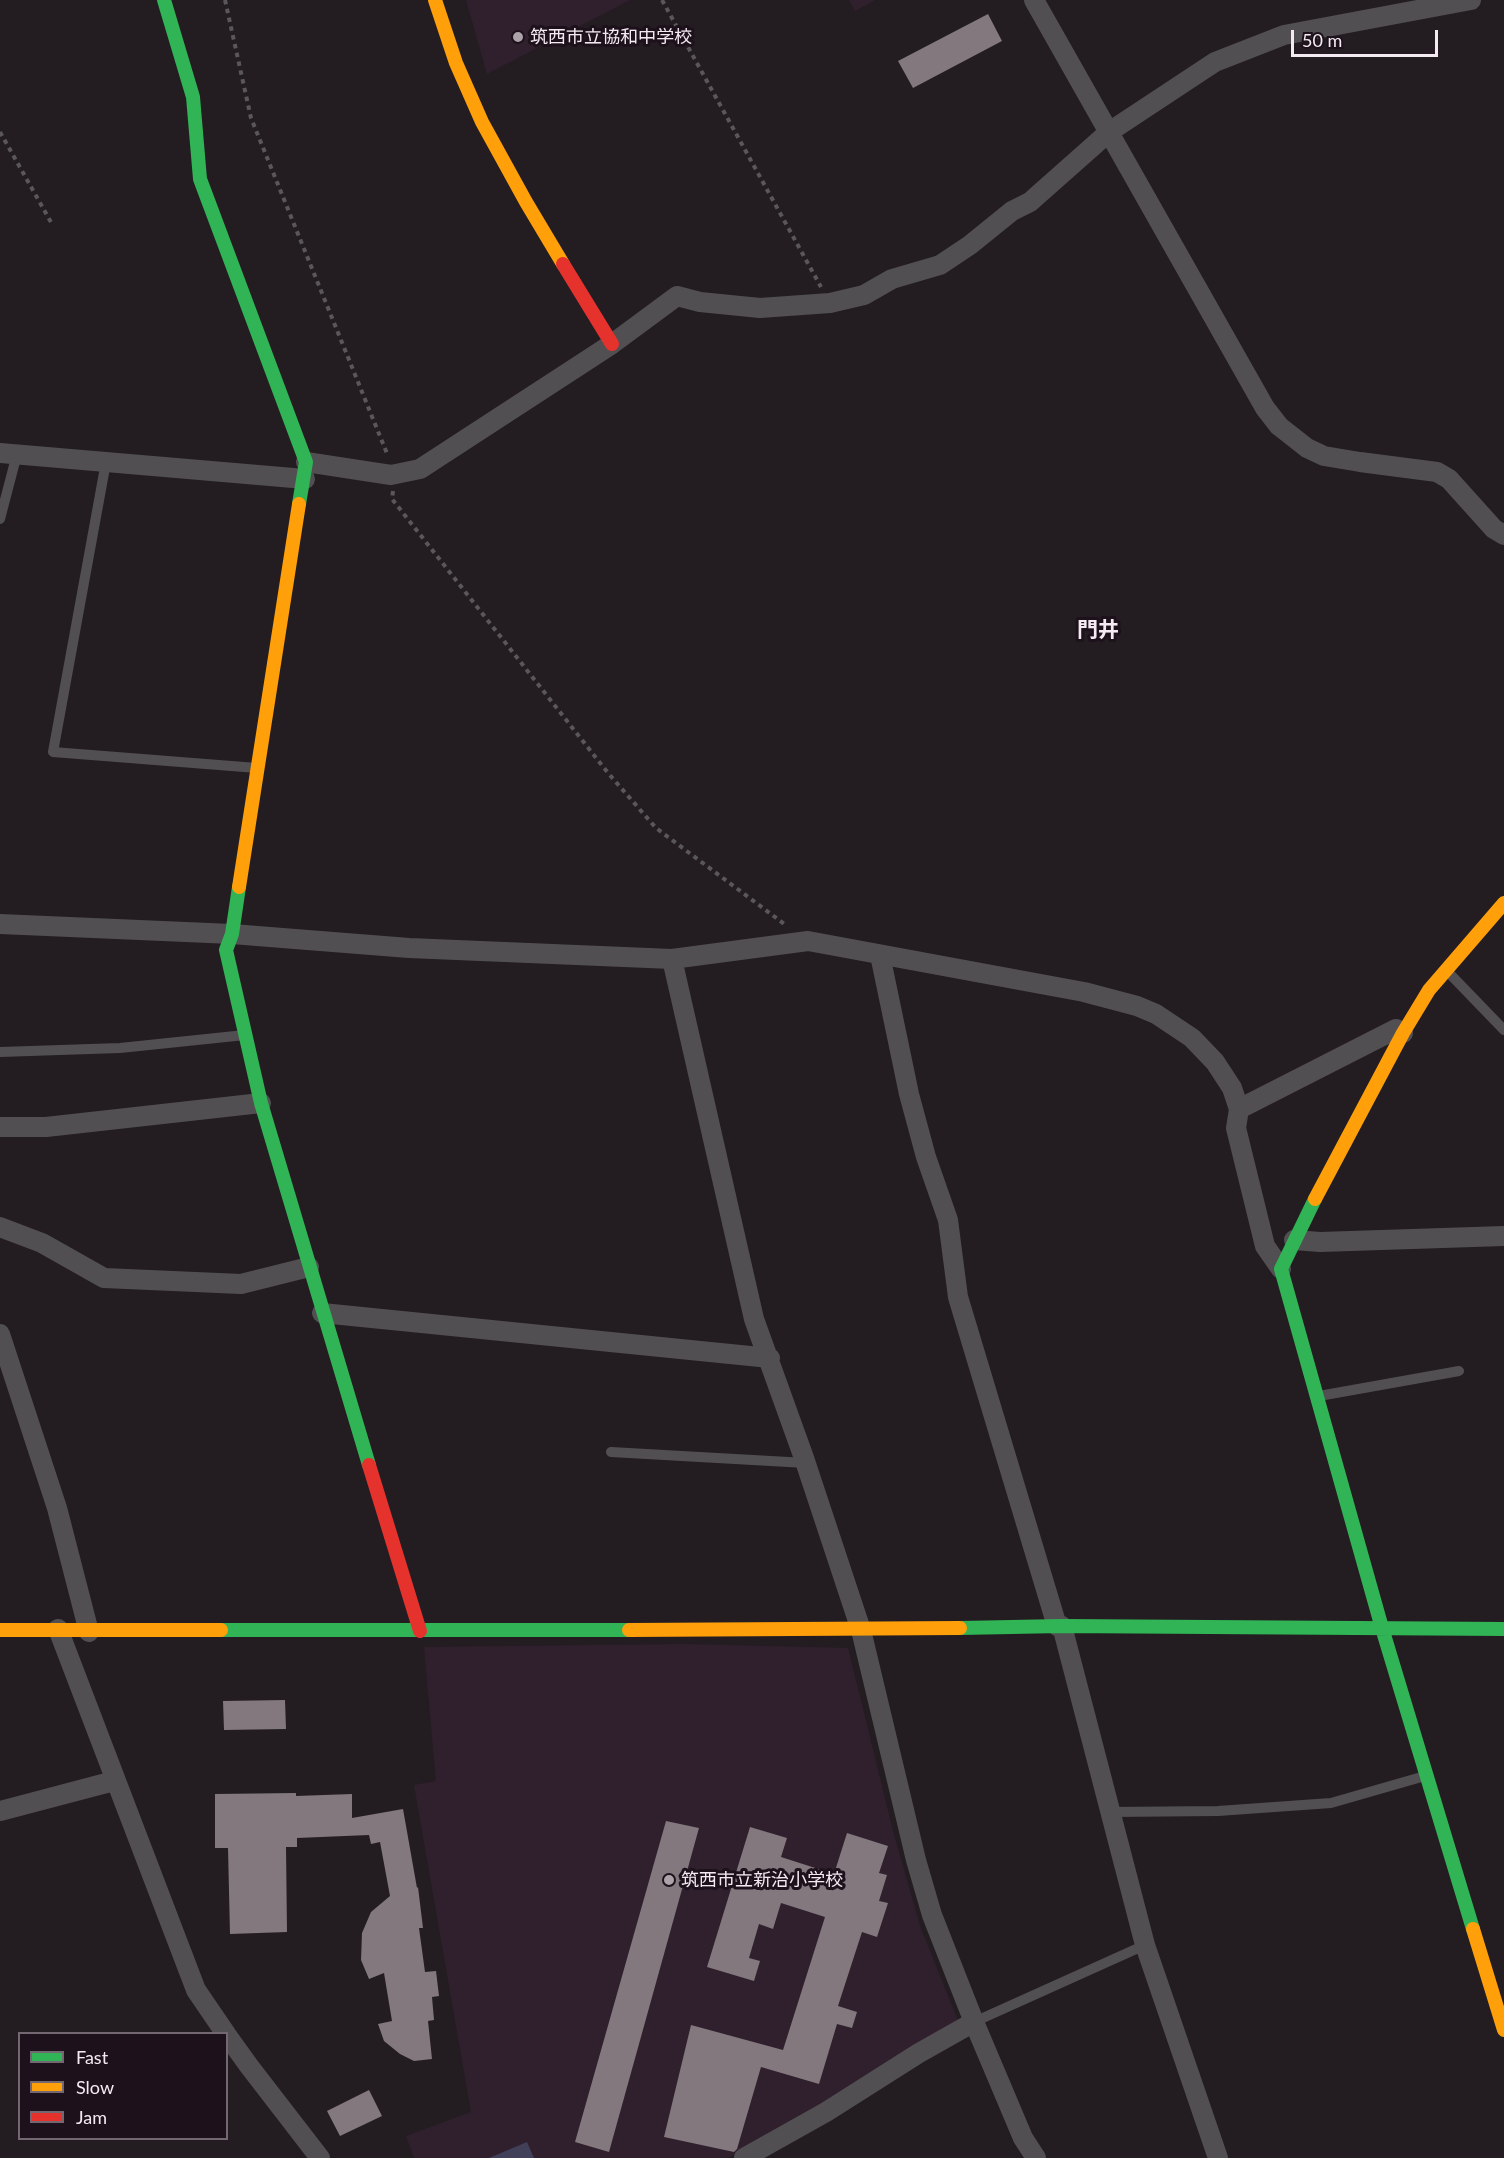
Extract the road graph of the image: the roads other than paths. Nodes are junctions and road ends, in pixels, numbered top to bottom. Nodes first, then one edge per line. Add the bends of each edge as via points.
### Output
1 (164, 0) edge
2 (435, 0) edge
3 (1034, 0) edge
4 (1471, 0) edge
5 (1109, 132) junction
6 (612, 344) junction
7 (8, 453) edge
8 (106, 462) junction
9 (305, 470) junction
10 (0, 519) edge
11 (1504, 535) edge
12 (258, 768) junction
13 (1504, 903) edge
14 (0, 924) edge
15 (232, 934) junction
16 (880, 955) junction
17 (672, 958) junction
18 (1445, 970) junction
19 (1504, 1030) edge
20 (1403, 1033) junction
21 (245, 1035) junction
22 (0, 1052) edge
23 (261, 1103) junction
24 (1239, 1109) junction
25 (0, 1126) edge
26 (0, 1227) edge
27 (1504, 1236) edge
28 (1294, 1240) junction
29 (309, 1267) junction
30 (1281, 1269) junction
31 (322, 1313) junction
32 (0, 1334) edge
33 (770, 1358) junction
34 (1459, 1371) dead end
35 (1316, 1396) junction
36 (611, 1452) dead end
37 (806, 1463) junction
38 (1059, 1626) junction
39 (1382, 1628) junction
40 (58, 1629) junction
41 (1504, 1629) edge
42 (0, 1630) edge
43 (861, 1630) junction
44 (420, 1631) junction
45 (90, 1632) junction
46 (1426, 1776) junction
47 (114, 1780) junction
48 (0, 1811) edge
49 (1110, 1812) junction
50 (1145, 1945) junction
51 (974, 2022) junction
52 (1504, 2030) edge
53 (225, 2032) edge
54 (228, 2037) edge
55 (320, 2158) edge
56 (744, 2158) edge
57 (1036, 2158) edge
58 (1218, 2158) edge

1 - 9 street via 193,98 200,179
2 - 6 street via 456,63 482,122
3 - 5 street
4 - 5 street via 1284,35 1215,62
5 - 6 street via 1030,202 940,265 892,279 864,295 830,303 760,308 678,296
5 - 11 street via 1265,408 1279,426 1306,448 1324,456 1437,472 1449,479
6 - 9 street via 420,469 391,475
7 - 8 street
7 - 10 lane
8 - 9 street
8 - 12 lane via 53,752
9 - 12 street
12 - 15 street
13 - 18 street
14 - 15 street
15 - 17 street via 409,948
15 - 21 street via 226,950
16 - 17 street via 808,941
16 - 24 street via 1084,992 1156,1014 1192,1038 1215,1062 1232,1088
16 - 38 street via 909,1094 948,1220 958,1297
17 - 33 street via 754,1319
18 - 19 lane
18 - 20 street
20 - 24 street via 1396,1029
20 - 28 street
21 - 22 lane via 120,1047
21 - 23 street
23 - 25 street via 46,1127
23 - 29 street
24 - 30 street via 1236,1128 1265,1246
26 - 29 street via 42,1243 104,1278 242,1284
27 - 28 street
28 - 30 street
29 - 31 street
30 - 35 street
31 - 33 street
31 - 44 street
32 - 45 street via 57,1508
33 - 37 street
34 - 35 lane
35 - 39 street
36 - 37 lane
37 - 43 street
38 - 39 street
38 - 43 street
38 - 49 street
39 - 41 street
39 - 46 street
40 - 42 street
40 - 45 street
40 - 47 street
43 - 44 street
43 - 51 street via 916,1860
44 - 45 street
46 - 49 lane via 1330,1803 1218,1811
46 - 52 street
47 - 48 street
47 - 53 street via 196,1990
49 - 50 street
50 - 51 lane
50 - 58 street
51 - 56 street
51 - 57 street via 1023,2138
54 - 55 street

